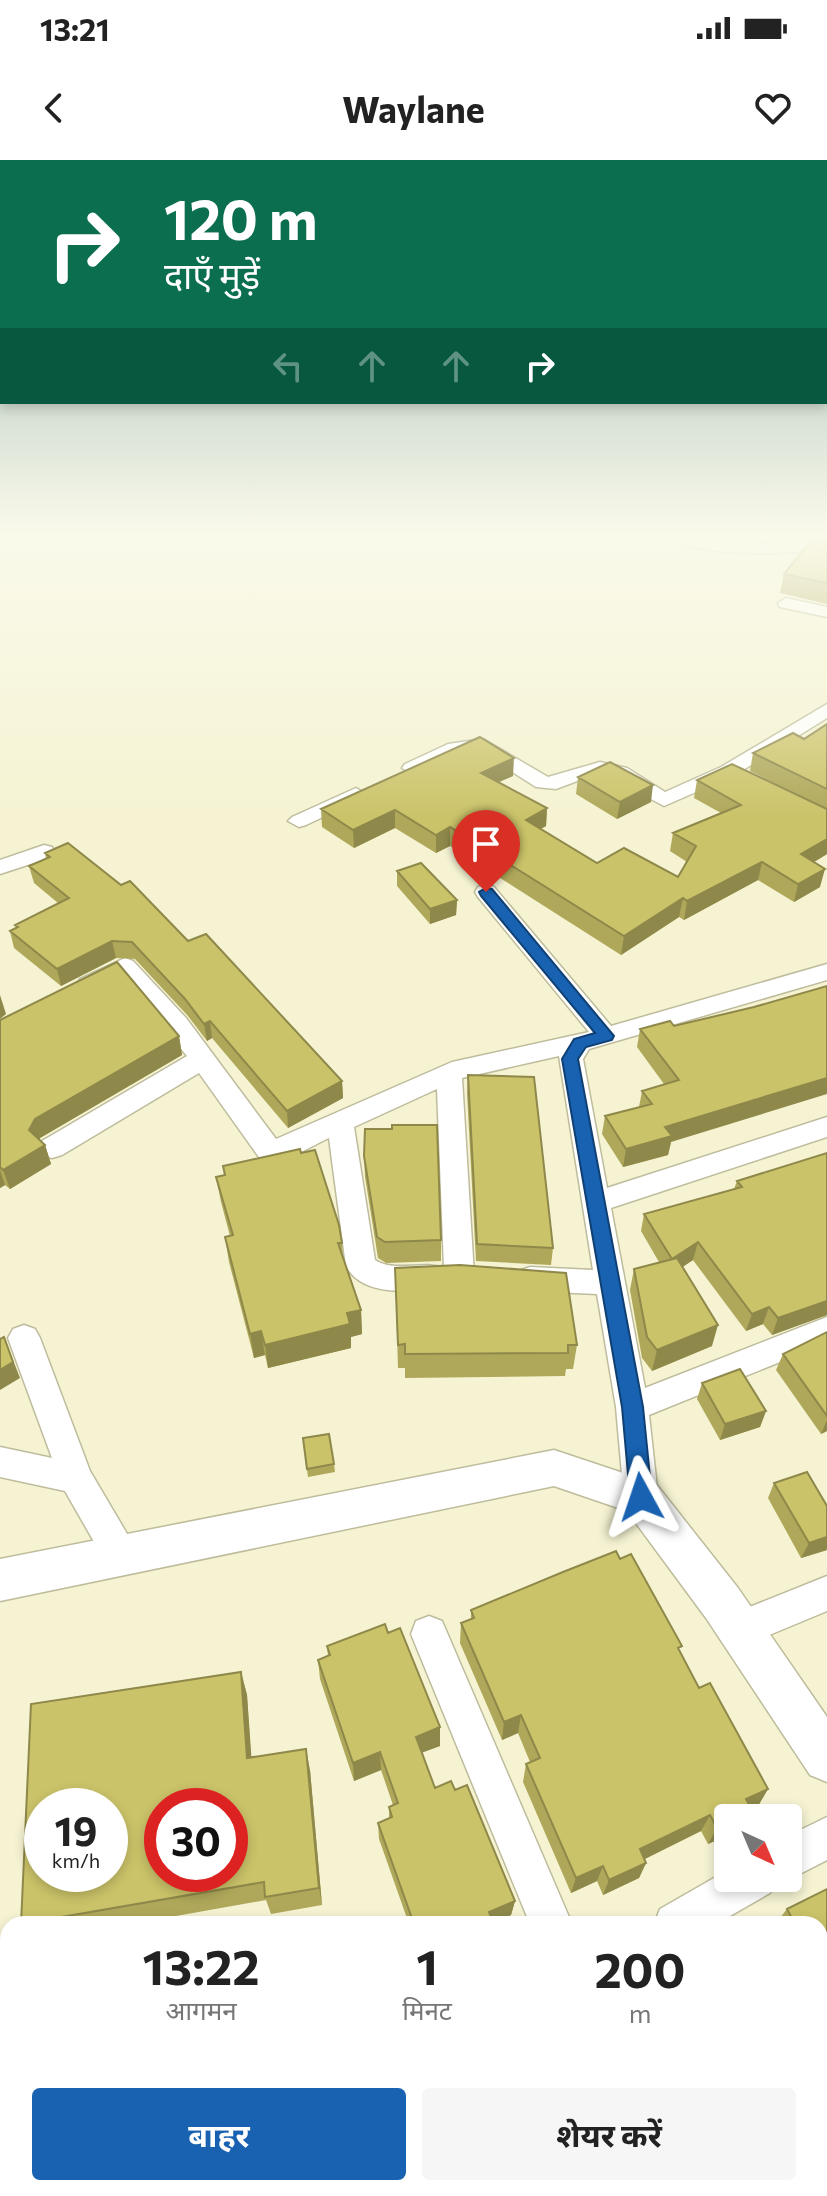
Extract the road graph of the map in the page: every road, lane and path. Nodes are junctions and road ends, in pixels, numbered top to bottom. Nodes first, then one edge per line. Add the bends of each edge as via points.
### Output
1 (827, 710) edge
2 (728, 771) junction
3 (398, 775) edge
4 (756, 785) edge
5 (370, 788) edge
6 (299, 821) dead end
7 (44, 852) edge
8 (0, 867) edge
9 (486, 892) dead end
10 (827, 972) edge
11 (69, 996) edge
12 (593, 1040) junction
13 (202, 1059) junction
14 (449, 1073) junction
15 (340, 1122) junction
16 (827, 1127) edge
17 (52, 1148) dead end
18 (594, 1203) junction
19 (459, 1275) junction
20 (609, 1283) junction
21 (827, 1330) edge
22 (24, 1338) dead end
23 (632, 1407) junction
24 (0, 1462) edge
25 (76, 1478) junction
26 (641, 1497) junction
27 (121, 1556) junction
28 (0, 1580) edge
29 (827, 1593) edge
30 (740, 1629) junction
31 (429, 1634) dead end
32 (827, 1758) edge
33 (827, 1837) edge
34 (802, 1851) edge
35 (731, 1892) edge
36 (548, 1916) edge
37 (689, 1916) edge

1 - 2 street
2 - 3 street via 664,800 615,770 593,768 554,785 543,783 483,745 455,748
2 - 4 street
5 - 6 street
7 - 8 street
9 - 12 street
10 - 12 street
11 - 13 street via 125,966
12 - 14 street
12 - 18 street via 570,1059
13 - 15 street via 271,1153
13 - 17 street
14 - 15 street
14 - 19 street
15 - 19 street via 361,1266 380,1278
16 - 18 street
18 - 20 street
19 - 20 street
20 - 23 street
21 - 23 street
22 - 25 street
23 - 26 street
24 - 25 street
25 - 27 street
26 - 27 street via 554,1468
26 - 30 street
27 - 28 street
29 - 30 street
30 - 32 street
31 - 36 street
33 - 34 street
35 - 37 street

